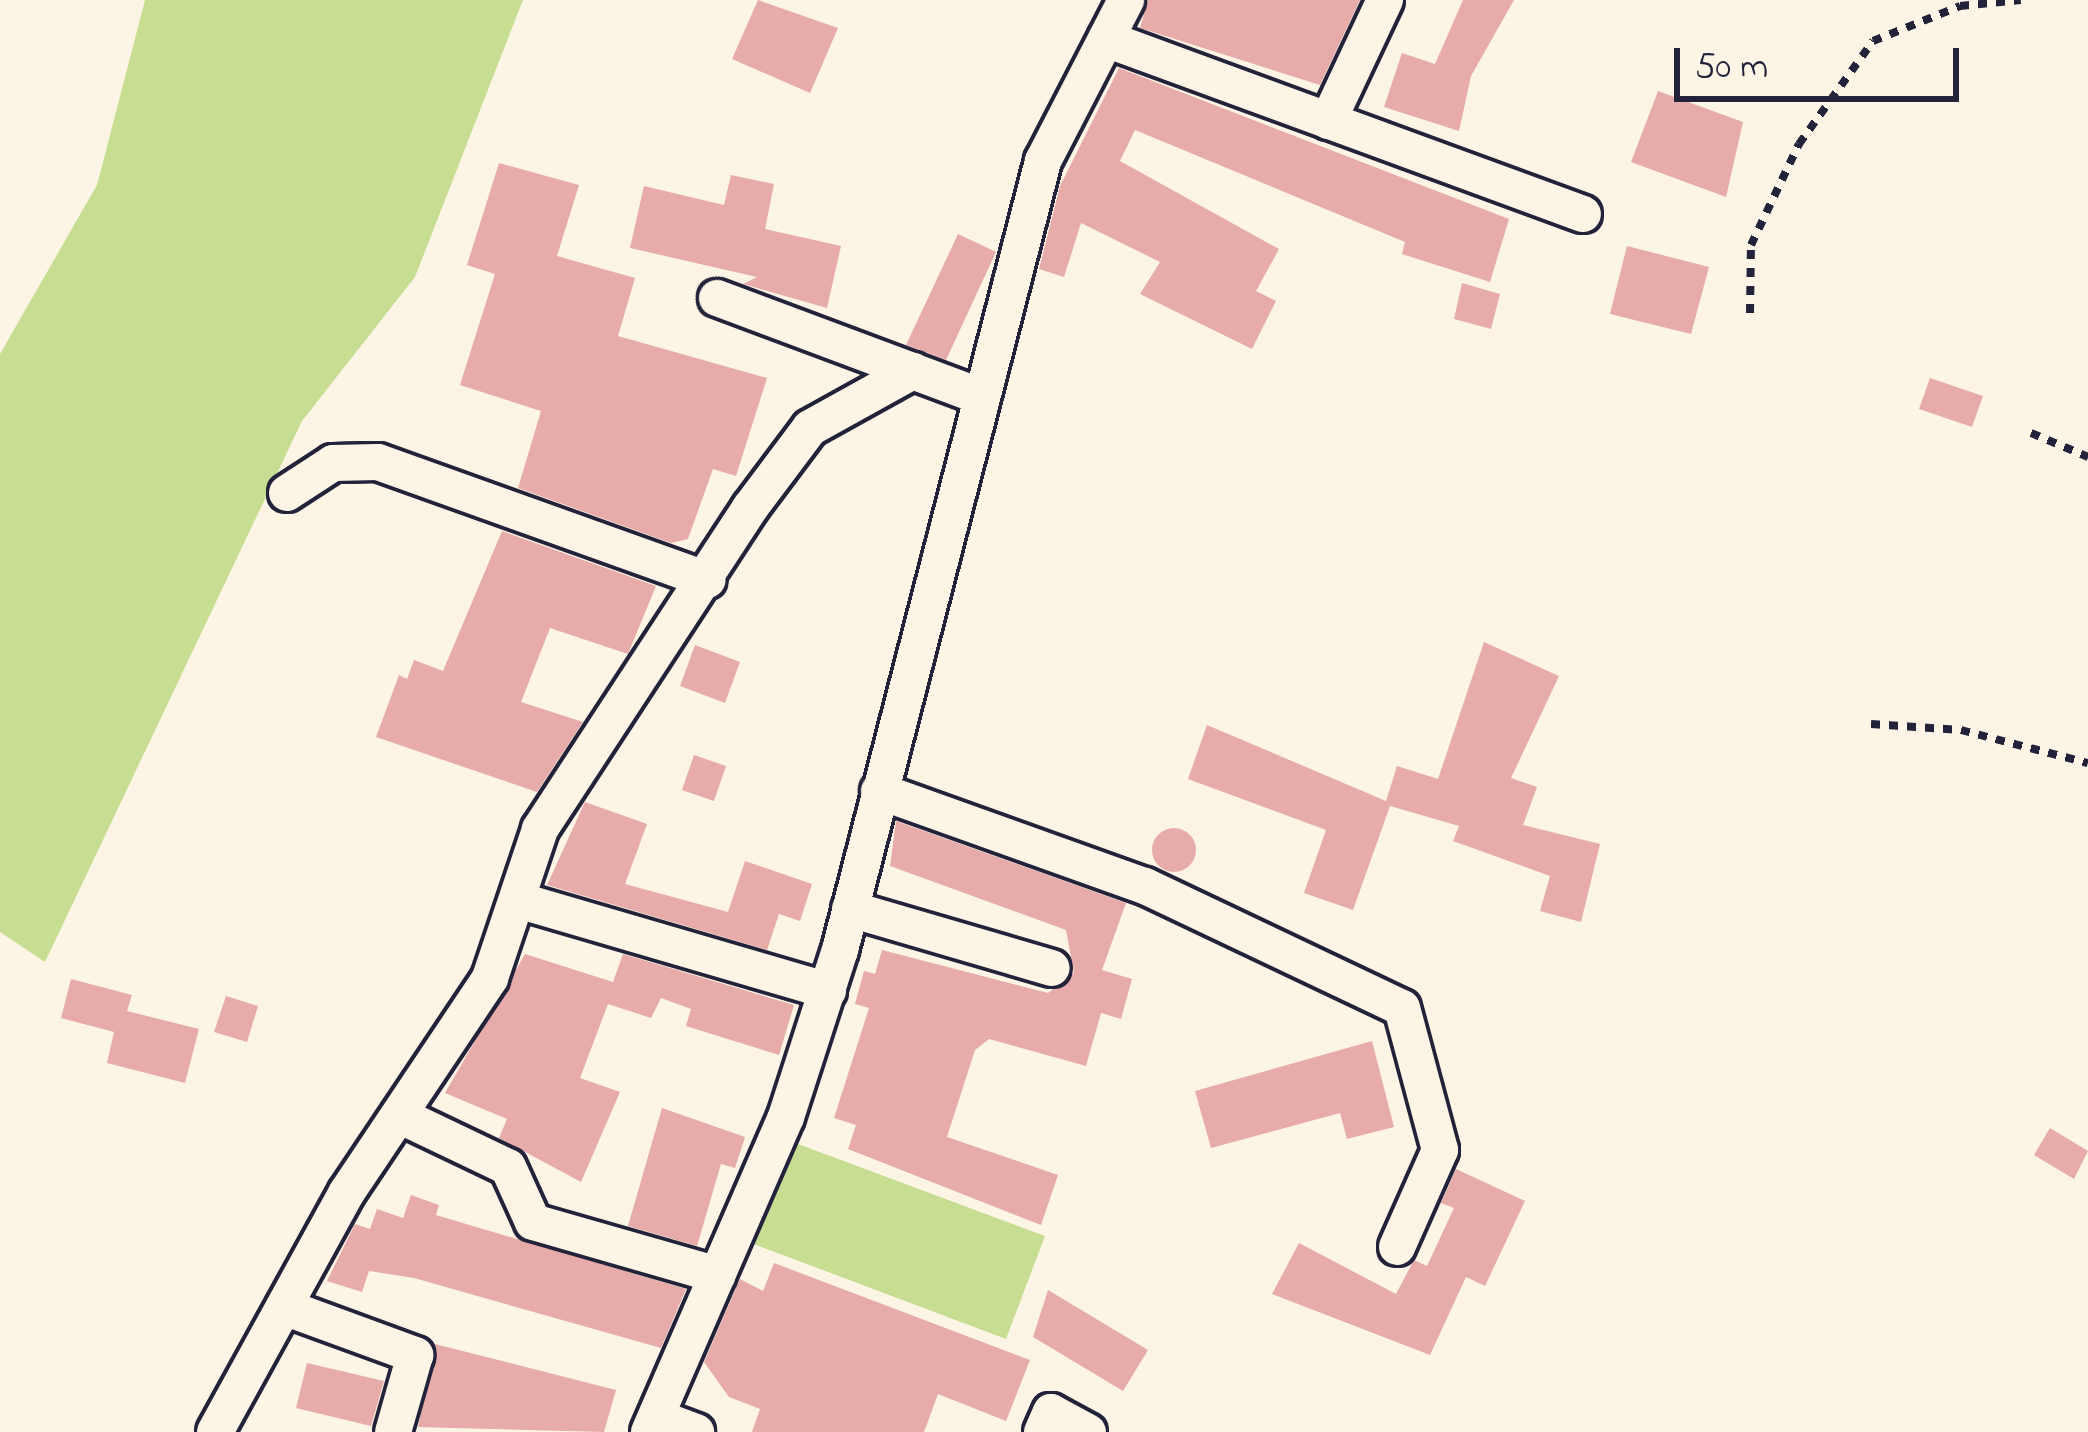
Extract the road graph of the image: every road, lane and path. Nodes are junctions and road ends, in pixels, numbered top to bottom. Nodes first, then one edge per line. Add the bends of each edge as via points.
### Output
1 (1126, 0) edge
2 (1385, 0) edge
3 (2021, 0) edge
4 (1106, 39) junction
5 (1328, 121) junction
6 (1583, 214) dead end
7 (717, 298) dead end
8 (1750, 313) dead end
9 (914, 371) junction
10 (977, 395) junction
11 (2031, 433) dead end
12 (2088, 457) edge
13 (287, 493) dead end
14 (707, 580) junction
15 (1871, 724) dead end
16 (2088, 764) edge
17 (879, 791) junction
18 (521, 901) junction
19 (850, 909) junction
20 (1052, 968) dead end
21 (827, 991) junction
22 (403, 1117) junction
23 (1397, 1247) dead end
24 (718, 1275) junction
25 (284, 1307) junction
26 (653, 1425) edge
27 (214, 1432) edge
28 (393, 1432) edge
29 (696, 1432) edge
30 (1042, 1432) edge
31 (1088, 1432) edge

1 - 4 street
2 - 5 street
3 - 8 path via 1960,6 1873,40 1798,144 1751,244
4 - 5 street
4 - 10 street via 1043,161
5 - 6 street
7 - 9 street
9 - 10 street
9 - 14 street via 809,428
10 - 17 street
11 - 12 path
13 - 14 street via 333,463 378,462
14 - 18 street via 539,829
15 - 16 path via 1961,730
17 - 19 street
17 - 23 street via 1145,886 1402,1008 1439,1150
18 - 21 street
18 - 22 street via 490,978
19 - 20 street
19 - 21 street
21 - 24 street
22 - 24 street via 508,1167 533,1222
22 - 25 street
24 - 26 street
25 - 27 street
25 - 28 street via 415,1355
26 - 29 street
30 - 31 street via 1051,1412

